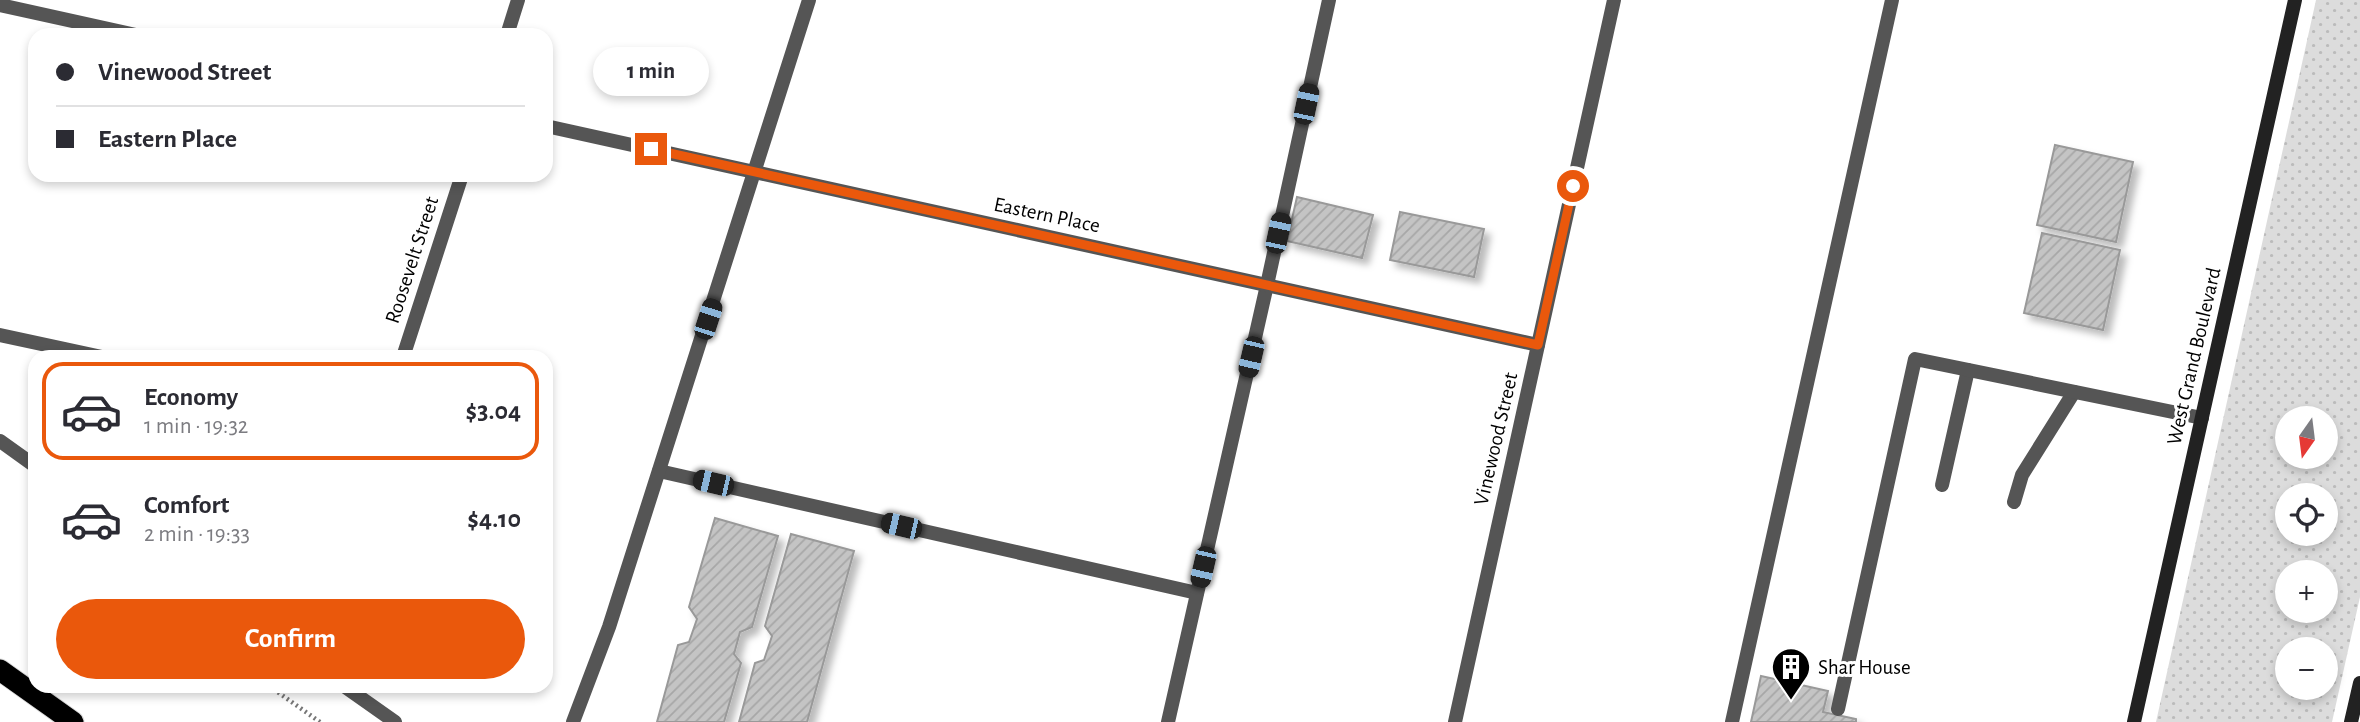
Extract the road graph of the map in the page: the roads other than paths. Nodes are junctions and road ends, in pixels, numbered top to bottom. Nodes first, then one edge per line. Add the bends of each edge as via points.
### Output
1 (519, 0) edge
2 (809, 0) edge
3 (1329, 0) edge
4 (1614, 0) edge
5 (1892, 0) edge
6 (2295, 0) edge
7 (0, 5) edge
8 (104, 28) edge
9 (509, 28) edge
10 (553, 128) edge
11 (755, 172) junction
12 (460, 182) edge
13 (1267, 285) junction
14 (0, 335) edge
15 (1538, 345) junction
16 (70, 350) edge
17 (405, 350) edge
18 (1968, 370) junction
19 (2074, 392) junction
20 (2202, 418) junction
21 (0, 441) edge
22 (28, 461) edge
23 (659, 471) junction
24 (1942, 485) dead end
25 (2014, 502) dead end
26 (1197, 593) junction
27 (0, 670) edge
28 (2360, 683) edge
29 (28, 690) edge
30 (32, 693) edge
31 (354, 693) edge
32 (1838, 709) dead end
33 (73, 722) edge
34 (395, 722) edge
35 (573, 722) edge
36 (1168, 722) edge
37 (1455, 722) edge
38 (1732, 722) edge
39 (2134, 722) edge
40 (2351, 722) edge

1 - 9 street
2 - 11 street
3 - 13 street
4 - 15 street, Vinewood Street
5 - 38 street
6 - 20 main road, West Grand Boulevard
7 - 8 street
10 - 11 street, Eastern Place
11 - 13 street, Eastern Place
11 - 23 street
12 - 17 street, Roosevelt Street
13 - 15 street, Eastern Place
13 - 26 street
14 - 16 street
15 - 37 street, Vinewood Street
18 - 19 street
18 - 24 street
18 - 32 street via 1915,359
19 - 20 street
19 - 25 street via 2022,475
20 - 39 main road, West Grand Boulevard
21 - 22 street
23 - 26 street
23 - 35 street
26 - 36 street
27 - 29 highway
28 - 40 main road
30 - 33 highway
31 - 34 street

